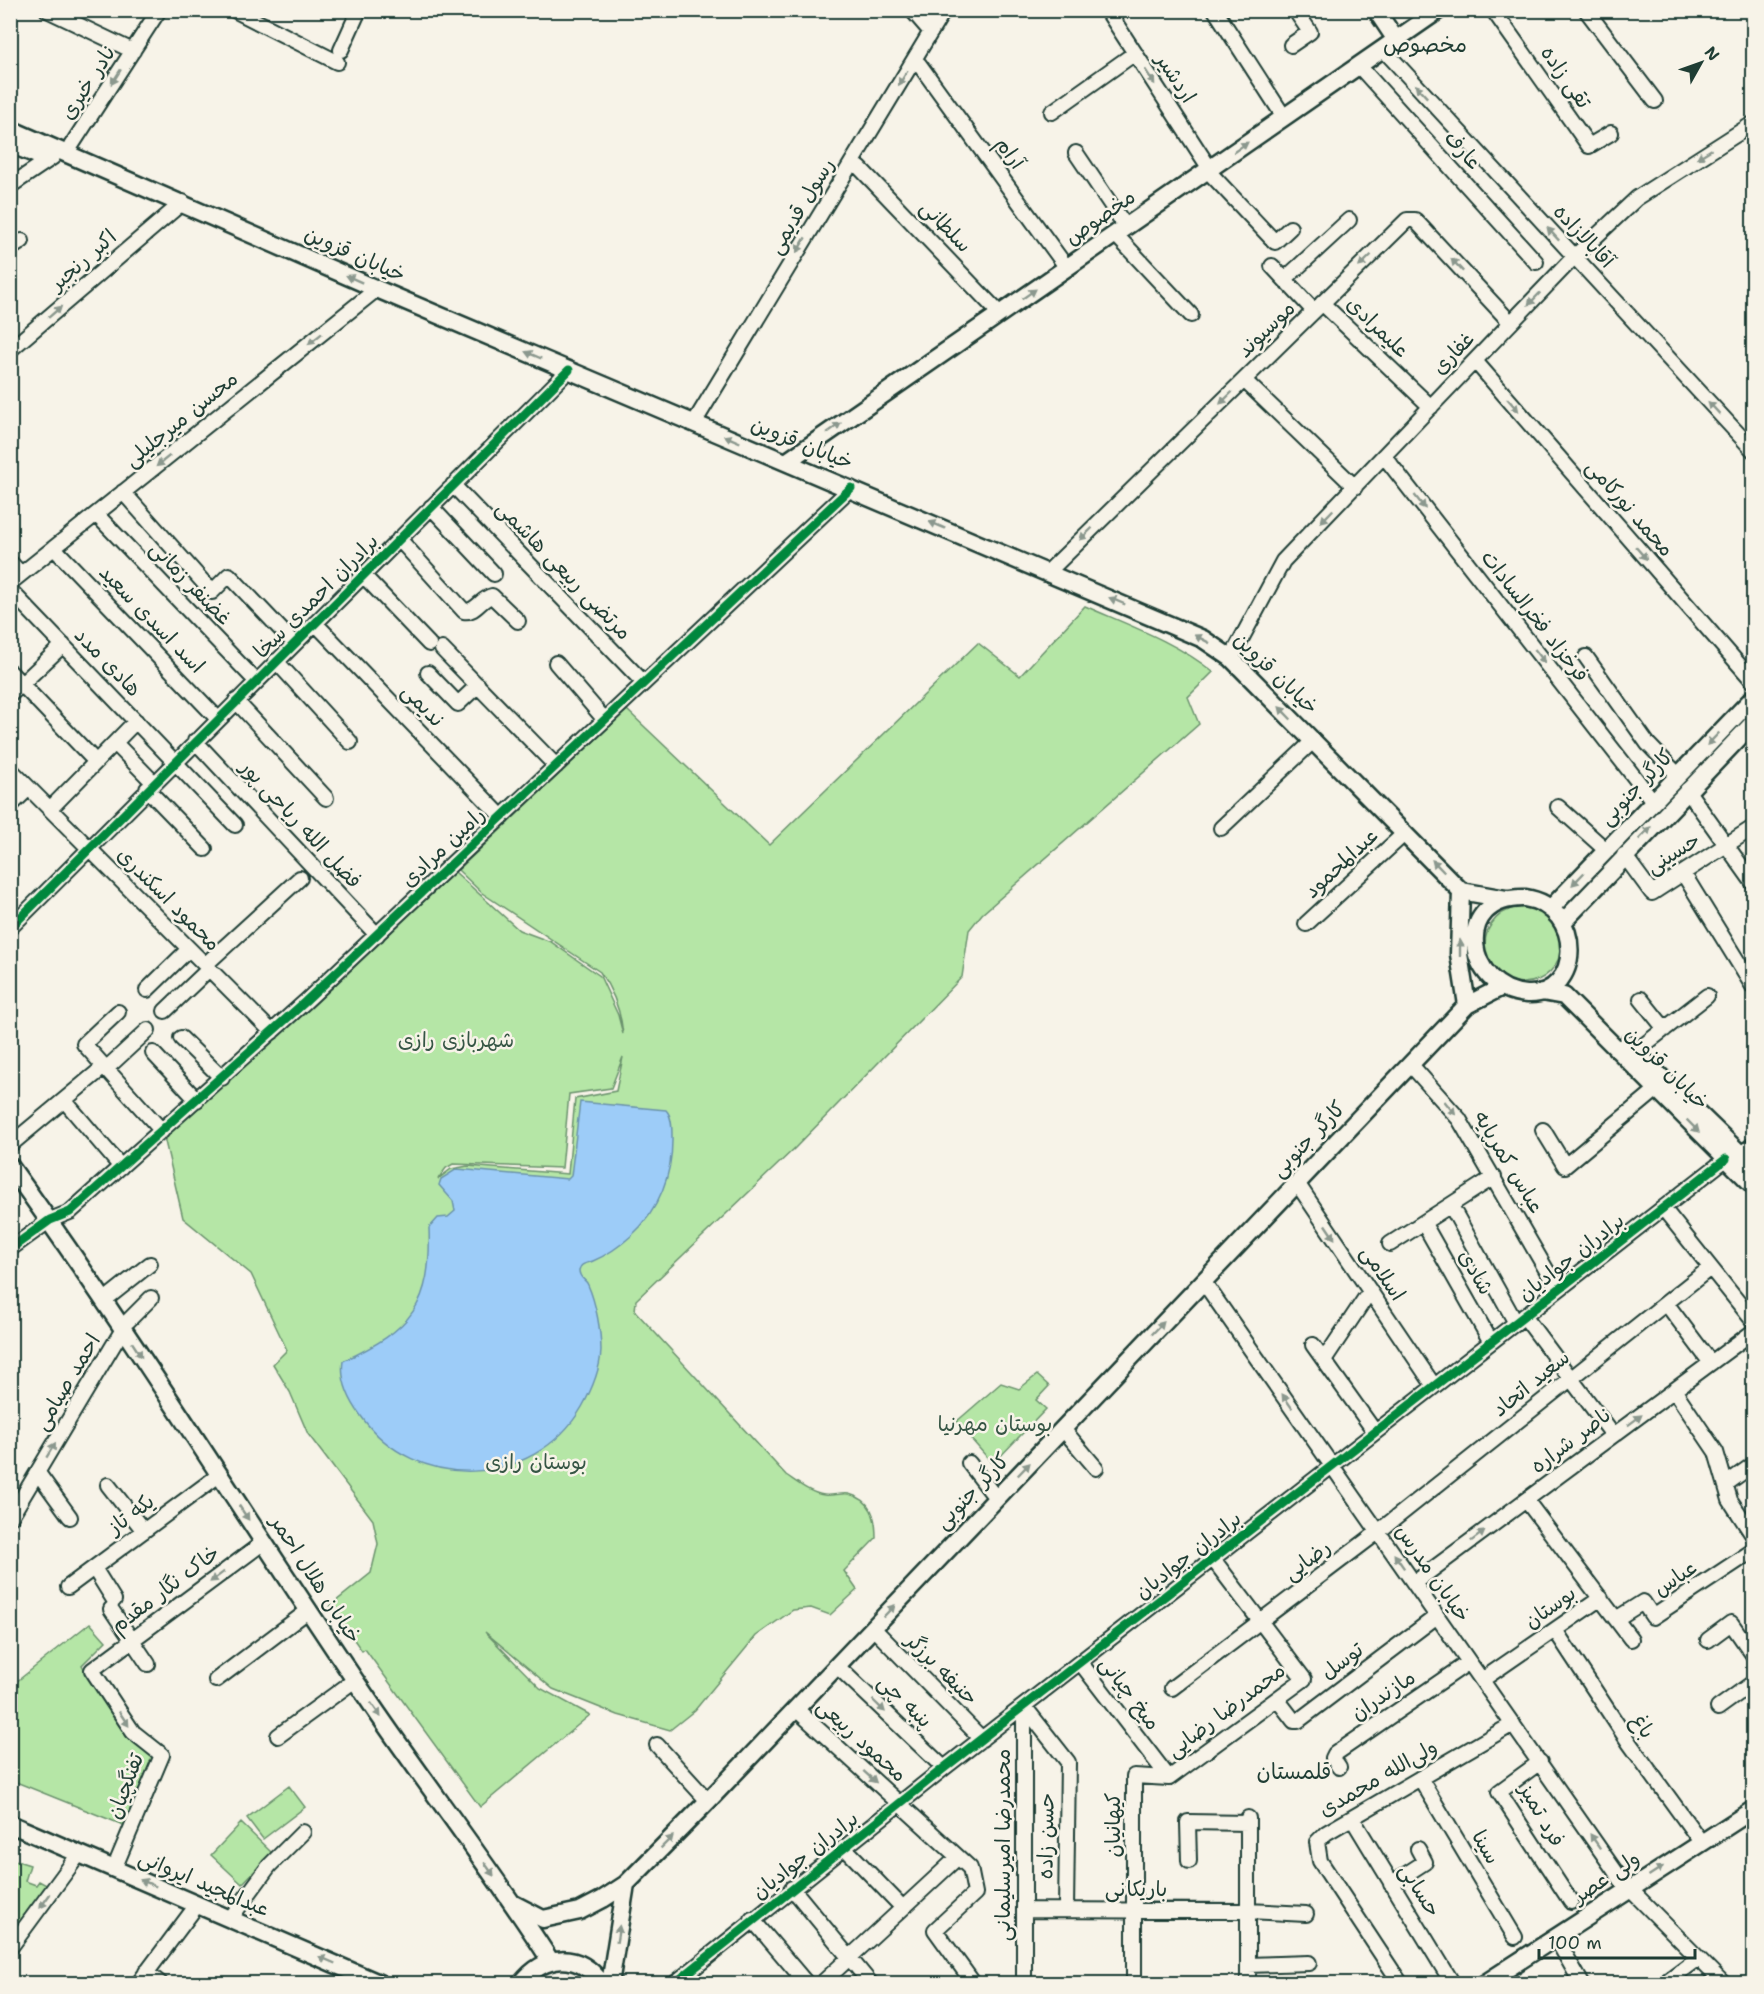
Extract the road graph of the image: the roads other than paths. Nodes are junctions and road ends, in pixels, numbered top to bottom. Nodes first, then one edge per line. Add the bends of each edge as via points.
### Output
1 (47, 10) edge
2 (159, 10) edge
3 (234, 10) edge
4 (912, 10) edge
5 (944, 10) edge
6 (1107, 10) edge
7 (1215, 10) edge
8 (1295, 10) edge
9 (1376, 10) edge
10 (1439, 10) edge
11 (1493, 10) edge
12 (1586, 10) edge
13 (360, 11) edge
14 (931, 32) junction
15 (1390, 44) junction
16 (1291, 45) dead end
17 (133, 51) junction
18 (1135, 53) junction
19 (919, 64) dead end
20 (1359, 66) junction
21 (1655, 101) dead end
22 (1052, 112) dead end
23 (1284, 117) junction
24 (1754, 123) edge
25 (11, 133) edge
26 (1611, 133) dead end
27 (71, 151) junction
28 (1076, 153) dead end
29 (47, 159) junction
30 (860, 168) dead end
31 (1209, 170) junction
32 (10, 186) edge
33 (183, 202) junction
34 (1348, 220) dead end
35 (1290, 228) dead end
36 (1121, 231) junction
37 (1574, 257) junction
38 (1536, 261) dead end
39 (1272, 266) dead end
40 (1067, 268) junction
41 (1285, 279) junction
42 (377, 289) junction
43 (1318, 307) junction
44 (1000, 314) junction
45 (1191, 315) dead end
46 (1511, 323) junction
47 (10, 350) edge
48 (1475, 361) junction
49 (569, 370) junction
50 (1244, 380) junction
51 (1431, 407) junction
52 (694, 423) junction
53 (1754, 451) edge
54 (1384, 456) junction
55 (786, 462) junction
56 (453, 485) junction
57 (1354, 487) junction
58 (851, 488) junction
59 (123, 492) junction
60 (431, 507) junction
61 (96, 514) junction
62 (399, 539) junction
63 (54, 548) junction
64 (10, 562) edge
65 (1048, 572) junction
66 (363, 574) junction
67 (494, 574) dead end
68 (16, 579) edge
69 (10, 590) edge
70 (518, 621) dead end
71 (315, 623) junction
72 (288, 637) dead end
73 (63, 645) junction
74 (1586, 657) dead end
75 (1232, 658) junction
76 (276, 662) junction
77 (556, 663) dead end
78 (10, 672) edge
79 (428, 673) dead end
80 (256, 681) junction
81 (1754, 682) edge
82 (644, 683) junction
83 (22, 684) junction
84 (478, 685) junction
85 (10, 695) edge
86 (1754, 697) edge
87 (236, 701) junction
88 (218, 718) junction
89 (605, 720) junction
90 (136, 722) junction
91 (1754, 722) edge
92 (195, 741) junction
93 (1313, 741) junction
94 (350, 742) dead end
95 (115, 743) junction
96 (96, 762) junction
97 (175, 762) junction
98 (556, 766) junction
99 (10, 770) edge
100 (1678, 776) junction
101 (150, 786) junction
102 (29, 788) junction
103 (1687, 790) junction
104 (326, 798) dead end
105 (1653, 801) junction
106 (10, 806) edge
107 (1558, 807) dead end
108 (50, 809) junction
109 (501, 817) junction
110 (235, 825) dead end
111 (1754, 827) edge
112 (1221, 828) dead end
113 (1405, 833) junction
114 (1726, 845) junction
115 (88, 848) junction
116 (205, 849) dead end
117 (1606, 850) junction
118 (1624, 855) junction
119 (1683, 873) junction
120 (300, 878) dead end
121 (1754, 884) edge
122 (1461, 891) junction
123 (1506, 899) junction
124 (1550, 909) junction
125 (1563, 922) junction
126 (1306, 924) dead end
127 (10, 928) edge
128 (376, 935) junction
129 (189, 949) junction
130 (207, 967) junction
131 (1561, 978) junction
132 (1502, 987) junction
133 (1754, 988) edge
134 (147, 990) dead end
135 (1542, 992) junction
136 (1707, 996) dead end
137 (1641, 999) dead end
138 (1467, 1005) junction
139 (165, 1011) dead end
140 (118, 1012) dead end
141 (1665, 1029) junction
142 (148, 1030) dead end
143 (272, 1032) junction
144 (182, 1038) dead end
145 (1635, 1052) junction
146 (153, 1053) dead end
147 (1411, 1065) junction
148 (106, 1067) junction
149 (222, 1078) junction
150 (1656, 1090) junction
151 (64, 1100) junction
152 (197, 1100) junction
153 (1543, 1130) dead end
154 (162, 1131) junction
155 (10, 1145) edge
156 (1740, 1152) edge
157 (10, 1166) edge
158 (121, 1167) junction
159 (1754, 1167) edge
160 (1494, 1178) junction
161 (1297, 1184) junction
162 (1754, 1186) edge
163 (1451, 1206) junction
164 (1663, 1208) junction
165 (50, 1220) junction
166 (1424, 1224) junction
167 (1390, 1244) dead end
168 (10, 1249) edge
169 (150, 1264) dead end
170 (1710, 1268) junction
171 (1203, 1281) junction
172 (1558, 1290) junction
173 (1370, 1291) junction
174 (111, 1295) dead end
175 (151, 1298) dead end
176 (1666, 1303) junction
177 (1520, 1319) junction
178 (1754, 1322) edge
179 (125, 1325) junction
180 (1754, 1331) edge
181 (1491, 1342) junction
182 (1313, 1345) dead end
183 (1324, 1360) junction
184 (1711, 1363) junction
185 (1571, 1379) junction
186 (1434, 1386) junction
187 (1674, 1390) junction
188 (1063, 1428) junction
189 (1375, 1432) junction
190 (1613, 1436) junction
191 (969, 1463) dead end
192 (1754, 1464) edge
193 (1332, 1466) junction
194 (1096, 1467) dead end
195 (38, 1473) junction
196 (219, 1474) junction
197 (1726, 1484) junction
198 (108, 1485) dead end
199 (996, 1498) junction
200 (1526, 1500) junction
201 (70, 1517) dead end
202 (10, 1518) edge
203 (144, 1531) junction
204 (1378, 1532) junction
205 (1754, 1537) edge
206 (264, 1542) junction
207 (1754, 1550) edge
208 (1213, 1558) junction
209 (94, 1568) junction
210 (1414, 1583) junction
211 (68, 1587) dead end
212 (1601, 1598) junction
213 (309, 1610) junction
214 (1437, 1616) junction
215 (1616, 1619) junction
216 (1260, 1621) junction
217 (873, 1628) junction
218 (1555, 1630) junction
219 (1630, 1639) dead end
220 (132, 1640) junction
221 (1708, 1640) dead end
222 (1754, 1656) edge
223 (1080, 1662) junction
224 (1469, 1662) junction
225 (148, 1664) dead end
226 (837, 1666) junction
227 (92, 1670) joint
228 (216, 1680) dead end
229 (355, 1680) junction
230 (1482, 1680) junction
231 (1754, 1682) edge
232 (1172, 1688) dead end
233 (1277, 1699) junction
234 (1024, 1706) junction
235 (1718, 1708) dead end
236 (796, 1709) junction
237 (1513, 1724) junction
238 (278, 1736) dead end
239 (981, 1739) junction
240 (657, 1745) dead end
241 (1540, 1762) junction
242 (1339, 1767) dead end
243 (944, 1768) junction
244 (1169, 1778) junction
245 (1420, 1778) junction
246 (708, 1801) junction
247 (900, 1803) junction
248 (1754, 1809) edge
249 (1352, 1818) junction
250 (10, 1824) edge
251 (303, 1832) dead end
252 (1701, 1842) junction
253 (844, 1847) junction
254 (1418, 1849) dead end
255 (79, 1854) junction
256 (957, 1858) junction
257 (1189, 1861) dead end
258 (114, 1869) junction
259 (626, 1884) junction
260 (1391, 1884) junction
261 (792, 1888) junction
262 (1628, 1889) junction
263 (1571, 1902) dead end
264 (514, 1904) junction
265 (197, 1905) junction
266 (903, 1908) junction
267 (1024, 1910) junction
268 (1066, 1910) junction
269 (1134, 1910) junction
270 (1248, 1911) junction
271 (1306, 1914) dead end
272 (230, 1918) junction
273 (752, 1919) junction
274 (1515, 1937) dead end
275 (1556, 1938) junction
276 (10, 1948) edge
277 (849, 1958) junction
278 (1698, 1958) junction
279 (550, 1960) junction
280 (1309, 1963) dead end
281 (1248, 1965) junction
282 (142, 1978) edge
283 (1020, 1981) edge
284 (1494, 1981) edge
285 (160, 1983) edge
286 (381, 1983) edge
287 (521, 1983) edge
288 (602, 1983) edge
289 (610, 1983) edge
290 (674, 1983) edge
291 (807, 1983) edge
292 (821, 1983) edge
293 (871, 1983) edge
294 (974, 1983) edge
295 (1134, 1983) edge
296 (1248, 1983) edge
297 (1401, 1983) edge
298 (1453, 1983) edge
299 (1582, 1983) edge
300 (1662, 1983) edge
301 (1724, 1983) edge

1 - 17 street
2 - 17 street, نادر خیری
3 - 13 street via 339,56
4 - 14 street
5 - 14 street, رسول قدیمی
6 - 18 street, اردشیر
7 - 23 street
8 - 16 street via 1310,32
9 - 15 main road
10 - 15 main road, مخصوص
11 - 26 street, تقی زاده via 1589,146
12 - 21 street
14 -> 52 street, رسول قدیمی
15 - 20 main road, مخصوص
37 -> 15 street, آقابالازاده
17 -> 27 street, نادر خیری
18 - 22 street
18 -> 31 street, اردشیر
19 - 40 street, آرام
20 - 23 main road, مخصوص
20 - 38 street, عارف
31 -> 23 main road, مخصوص
24 -> 37 street, غفاری via 1650,188
25 - 27 main road, خیابان قزوین
25 - 29 main road
27 - 29 street
27 - 33 main road, خیابان قزوین
28 - 36 street
29 - 32 street
30 - 44 street, سلطانی
31 - 35 street, اردشیر via 1275,242
31 - 36 main road, مخصوص
42 -> 33 main road, خیابان قزوین
47 -> 33 street, اکبر رنجبر
34 - 41 street
36 - 40 main road, مخصوص
36 - 45 street
37 -> 46 street, غفاری
53 -> 37 street, آقابالازاده
39 - 41 street, علیمرادی
44 -> 40 main road, مخصوص
41 - 43 street, علیمرادی
49 -> 42 main road, خیابان قزوین
42 -> 59 street, محسن میرجلیلی
46 -> 43 street, موسیوند via 1411,218
43 - 50 street, موسیوند
43 - 51 street, علیمرادی
55 -> 44 main road, مخصوص
46 - 48 street, غفاری
48 - 51 street, غفاری
48 -> 81 street, محمد نورکامی
49 - 52 main road, خیابان قزوین
49 - 56 street, برادران احمدی سخا
50 - 57 street
50 -> 65 street, موسیوند
51 - 54 street, غفاری
55 -> 52 main road, خیابان قزوین
54 - 57 street, غفاری
54 -> 105 street, فرخزاد فخرالسادات
55 - 58 main road, خیابان قزوین
56 - 60 street, برادران احمدی سخا
56 - 82 street, مرتضی ربیعی هاشمی
57 -> 75 street, غفاری via 1284,561
65 -> 58 main road, خیابان قزوین
58 - 82 street, رامین مرادی
59 - 61 street, محسن میرجلیلی
59 - 72 street via 212,592 229,575
60 - 62 street, برادران احمدی سخا
60 - 67 street
61 - 63 street, محسن میرجلیلی
61 - 80 street, غضنفر زمانی
62 - 66 street, برادران احمدی سخا
62 - 70 street via 464,611 471,611 492,596
63 - 68 street, محسن میرجلیلی
63 - 88 street, اسد اسدی سعید
64 - 68 street
75 -> 65 main road, خیابان قزوین via 1190,633
66 - 71 street, برادران احمدی سخا
66 - 84 street
69 - 73 street, هادی مدد
71 - 76 street, برادران احمدی سخا
71 - 109 street, ندیمی
73 - 83 street
73 - 90 street, هادی مدد
74 - 100 street via 1648,744
93 -> 75 main road, خیابان قزوین
76 - 80 street, برادران احمدی سخا
76 - 94 street
77 - 89 street
78 - 83 street
79 - 84 street via 458,704
80 - 87 street, برادران احمدی سخا
82 - 89 street, رامین مرادی
83 - 85 street
83 - 96 street
84 - 98 street
86 -> 100 main road, کارگر جنوبی
87 - 88 street, برادران احمدی سخا
87 - 104 street
88 - 92 street, برادران احمدی سخا
89 - 98 street, رامین مرادی
90 - 95 street
90 - 97 street, هادی مدد
91 - 103 main road, کارگر جنوبی
92 - 97 street, برادران احمدی سخا
92 - 128 street, فضل الله ریاحی پور
93 - 112 street
93 - 113 main road, خیابان قزوین
95 - 96 street
95 - 101 street
96 - 108 street
97 - 101 street, برادران احمدی سخا
97 - 110 street, هادی مدد
98 - 109 street, رامین مرادی
99 - 102 street, محمود اسکندری
100 - 105 main road, کارگر جنوبی
101 - 115 street, برادران احمدی سخا
101 - 116 street
102 - 106 street
102 - 108 street, محمود اسکندری
103 - 114 street
118 -> 103 main road, کارگر جنوبی
105 - 117 main road, کارگر جنوبی
107 - 117 street
108 - 115 street, محمود اسکندری
109 - 128 street, رامین مرادی
111 - 114 street, حسینی
122 -> 113 main road, خیابان قزوین
113 - 126 street, عبدالمحمود
114 - 119 street, حسینی
114 - 121 street
115 - 127 street, برادران احمدی سخا
115 - 129 street, محمود اسکندری
117 -> 124 main road, کارگر جنوبی
118 - 119 street, حسینی via 1652,893
118 - 125 main road, کارگر جنوبی
119 - 133 street
120 - 130 street
122 - 123 main road
138 -> 122 main road via 1459,954
123 - 124 main road via 1536,900
123 - 132 main road via 1479,920 1473,943 1482,965
124 - 125 main road
125 - 131 main road via 1570,955
128 - 143 street, رامین مرادی
129 - 130 street, محمود اسکندری
129 - 134 street
130 - 139 street
130 - 143 street, محمود اسکندری
131 - 135 main road
131 - 145 main road, خیابان قزوین
132 - 135 main road via 1515,993
132 - 138 main road, کارگر جنوبی
135 - 150 main road, خیابان قزوین via 1564,996
136 - 141 street
137 - 141 street
138 - 147 main road, کارگر جنوبی
140 - 148 street via 84,1044
141 - 145 street
142 - 148 street
143 - 149 street, رامین مرادی
144 - 149 street
145 - 156 main road, خیابان قزوین
146 - 152 street
147 -> 160 street, عباس کمرپایه via 1452,1108
147 - 161 main road, کارگر جنوبی
148 - 151 street
148 - 154 street
149 - 152 street, رامین مرادی
150 - 153 street via 1565,1166
150 -> 156 main road, خیابان قزوین
151 - 155 street
151 - 158 street
152 - 154 street, رامین مرادی
154 - 158 street, رامین مرادی
156 - 159 main road, خیابان قزوین
156 - 162 main road, خیابان قزوین
156 - 164 street, برادران جوادیان
157 - 165 main road, خیابان هلال احمر
158 - 165 street, رامین مرادی via 70,1212
160 - 163 street
160 - 172 street, عباس کمرپایه
161 - 171 main road, کارگر جنوبی
161 -> 173 street, اسلامی
163 - 166 street
163 - 177 street
164 - 170 street
164 - 172 street, برادران جوادیان
165 - 168 street, رامین مرادی
165 - 179 main road, خیابان هلال احمر
166 - 167 street
166 - 181 street, شادی
169 - 174 street
170 - 176 street, سعید اتحاد
170 - 178 street
188 -> 171 main road, کارگر جنوبی
193 -> 171 street, خیابان مدرس
172 - 177 street, برادران جوادیان
173 - 183 street
173 - 186 street, اسلامی
175 - 179 street, احمد صیامی
176 - 184 street
176 - 185 street, سعید اتحاد
177 - 181 street, برادران جوادیان
177 - 185 street
195 -> 179 street, احمد صیامی
179 -> 196 main road, خیابان هلال احمر
180 - 184 street, ناصر شراره
181 - 186 street, برادران جوادیان
182 - 183 street
183 - 189 street
184 - 187 street, ناصر شراره
185 - 190 street
185 - 204 street, سعید اتحاد
186 - 189 street, برادران جوادیان
190 -> 187 street, ناصر شراره
187 - 197 street via 1716,1452
188 - 194 street
199 -> 188 main road, کارگر جنوبی
189 - 193 street, برادران جوادیان
190 - 200 street, ناصر شراره
191 - 199 street
192 - 197 street
193 - 204 street, خیابان مدرس
193 - 208 street, برادران جوادیان
195 - 201 street
195 - 202 street, احمد صیامی
196 - 203 street, یکه تاز
196 -> 206 main road, خیابان هلال احمر
197 - 205 street via 1730,1500
198 - 203 street
217 -> 199 main road, کارگر جنوبی
210 -> 200 street, ناصر شراره
200 - 212 street, بوستان
203 - 209 street, یکه تاز
210 -> 204 street, خیابان مدرس
204 - 216 street, رضایی
206 - 213 main road, خیابان هلال احمر
206 -> 220 street, خاک‌ نگار‌ مقدم
207 - 215 street, عباس via 1653,1617 1643,1602
208 - 216 street, محمدرضا رضایی
208 - 223 street, برادران جوادیان
209 - 211 street, یکه تاز
209 - 220 street
210 - 214 street, خیابان مدرس
212 - 215 street
212 - 218 street, بوستان
213 - 228 street
213 - 229 main road, خیابان هلال احمر
214 - 224 street, خیابان مدرس
214 - 233 street, توسل via 1298,1721
215 - 219 street
216 - 232 street, رضایی
216 - 233 street, محمدرضا رضایی via 1304,1679
217 - 226 main road, کارگر جنوبی
217 - 239 street, حنیفه برزگر
218 - 230 street, بوستان
218 - 252 street, باغ
220 - 225 street
220 - 227 street, خاک‌ نگار‌ مقدم
221 - 222 street via 1731,1623
223 - 234 street, برادران جوادیان
223 - 244 street, میخ چیانی
224 - 230 street, خیابان مدرس
224 - 242 street, مازندران via 1335,1754 1333,1758
226 - 236 main road, کارگر جنوبی
226 -> 243 street, پنبه چی
227 -> 258 street, تفنگچیان via 133,1732 162,1755
229 - 238 street
229 -> 264 main road, خیابان هلال احمر
230 - 237 street, خیابان مدرس
231 - 235 street
233 - 244 street, محمدرضا رضایی
234 - 239 street, برادران جوادیان
234 - 267 street, محمدرضا امیرسلیمانی
234 - 268 street, حسن زاده via 1068,1762
236 - 246 main road, کارگر جنوبی
236 -> 247 street, محمود ربیعی
237 - 241 street, خیابان مدرس
237 - 245 street, ولی‌الله محمدی
239 - 243 street, برادران جوادیان
240 - 246 street
262 -> 241 street, خیابان مدرس
241 - 263 street, فرد تمیز via 1499,1792
243 - 247 street, برادران جوادیان
244 - 269 street, کیهانیان via 1134,1776
245 - 249 street, ولی‌الله محمدی
245 - 274 street, سینا
259 -> 246 main road, کارگر جنوبی
247 - 253 street, برادران جوادیان
247 - 256 street, محمود ربیعی
248 - 252 main road, ولی عصر
249 - 260 street, حسابی
249 - 297 street, ولی‌الله محمدی via 1320,1837 1318,1857
250 - 255 main road, عبدالمجید ایروانی
251 - 272 street via 269,1866
262 -> 252 main road, ولی عصر
253 - 261 street, برادران جوادیان
253 - 266 street
254 - 260 street via 1425,1862
255 - 258 main road, عبدالمجید ایروانی
255 -> 276 street
256 - 266 street
256 - 294 street, محمود ربیعی via 970,1868 975,1893 935,1930
257 - 270 street via 1188,1822 1248,1821
265 -> 258 main road, عبدالمجید ایروانی
259 - 264 main road, کارگر جنوبی via 580,1911 543,1919
289 -> 259 main road
260 - 298 street, حسابی
261 - 273 street, برادران جوادیان
261 - 277 street
262 - 275 main road, ولی عصر
262 - 278 street, خیابان مدرس
264 - 279 main road, خیابان هلال احمر
265 - 272 main road, عبدالمجید ایروانی
265 - 282 street
266 - 277 street
267 - 268 street, باریکانی
267 - 283 street, محمدرضا امیرسلیمانی
268 - 269 street, باریکانی
269 - 270 street, باریکانی
269 - 295 street
270 - 271 street, باریکانی
270 - 281 street
286 -> 272 main road, عبدالمجید ایروانی
273 - 290 street, برادران جوادیان
273 - 291 street
275 - 284 main road, ولی عصر
275 - 299 street
277 - 292 street
277 - 293 street
278 - 300 street
278 - 301 street, خیابان مدرس
279 - 287 main road
279 - 288 main road via 576,1961
280 - 281 street
281 - 296 street
282 - 285 street

